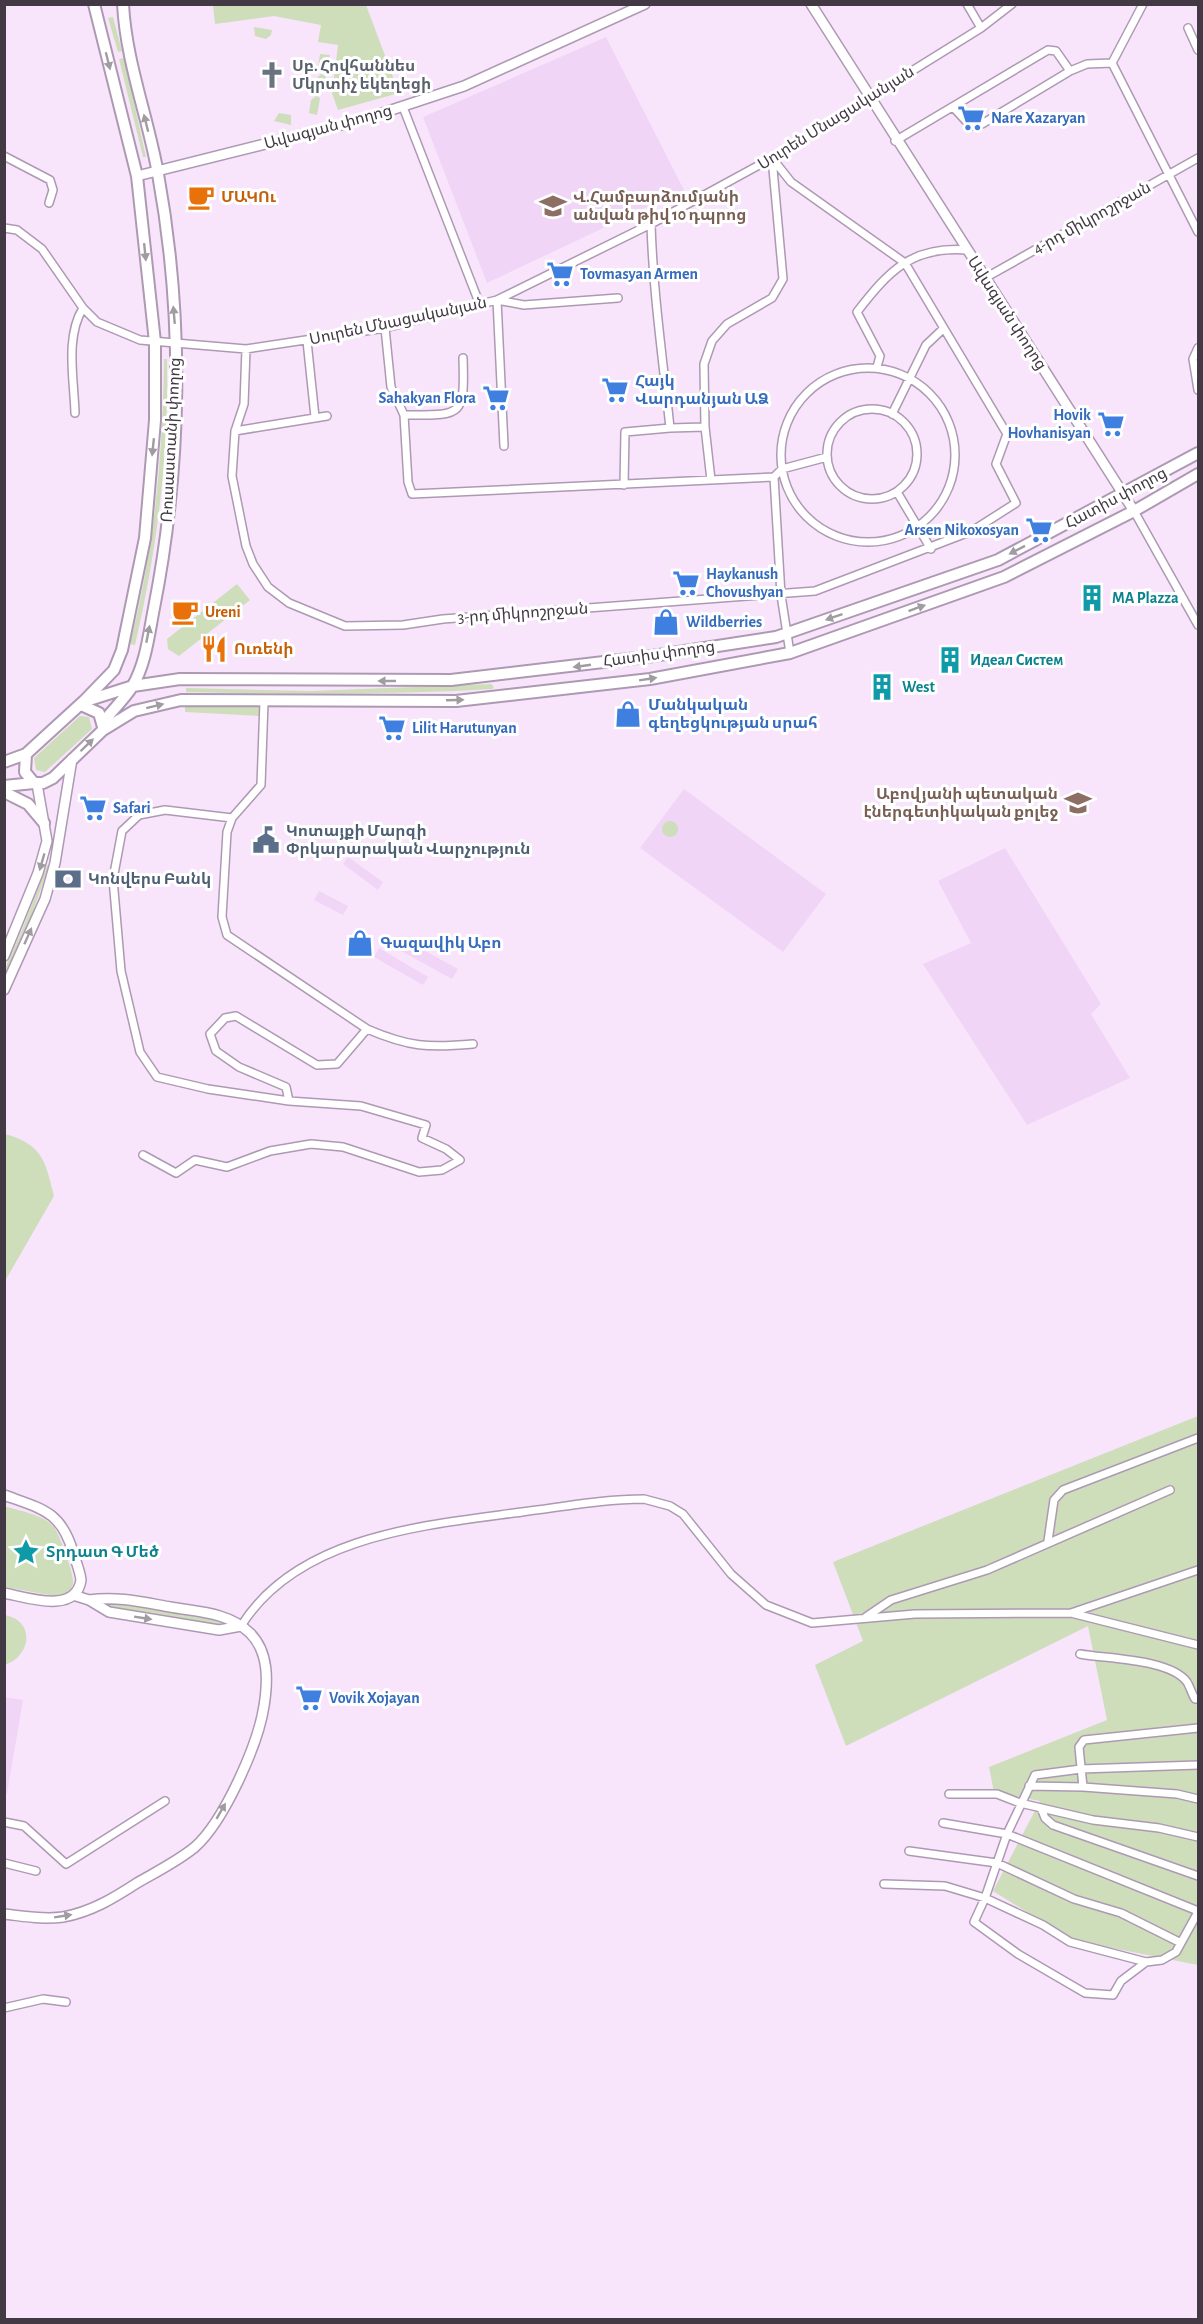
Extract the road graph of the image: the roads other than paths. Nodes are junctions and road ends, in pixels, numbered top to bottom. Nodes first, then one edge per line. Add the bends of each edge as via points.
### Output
1 (94, 4) edge
2 (123, 4) edge
3 (645, 4) edge
4 (811, 4) edge
5 (968, 4) edge
6 (1012, 4) edge
7 (1143, 4) edge
8 (981, 28) junction
9 (1188, 28) dead end
10 (1198, 50) edge
11 (1112, 63) junction
12 (1070, 71) junction
13 (870, 97) junction
14 (402, 106) junction
15 (953, 107) junction
16 (895, 141) junction
17 (4, 156) edge
18 (772, 158) junction
19 (1198, 158) edge
20 (158, 172) junction
21 (1169, 175) junction
22 (137, 176) junction
23 (49, 202) dead end
24 (651, 224) junction
25 (4, 228) edge
26 (1198, 232) edge
27 (967, 250) junction
28 (904, 263) junction
29 (985, 278) junction
30 (618, 298) dead end
31 (497, 300) junction
32 (480, 305) junction
33 (83, 308) junction
34 (385, 327) junction
35 (943, 328) junction
36 (308, 341) junction
37 (155, 342) junction
38 (177, 343) junction
39 (1198, 348) edge
40 (246, 349) junction
41 (463, 358) dead end
42 (877, 367) junction
43 (909, 378) junction
44 (1198, 390) edge
45 (75, 413) dead end
46 (892, 414) junction
47 (404, 415) junction
48 (327, 416) dead end
49 (315, 417) junction
50 (705, 427) junction
51 (670, 428) junction
52 (235, 431) junction
53 (504, 446) dead end
54 (1198, 453) edge
55 (827, 457) junction
56 (782, 469) junction
57 (1198, 474) edge
58 (774, 477) junction
59 (711, 480) junction
60 (624, 485) junction
61 (897, 492) junction
62 (1124, 495) junction
63 (1134, 511) junction
64 (917, 527) junction
65 (931, 549) junction
66 (781, 595) junction
67 (1198, 625) edge
68 (787, 634) junction
69 (790, 653) junction
70 (133, 686) junction
71 (264, 702) junction
72 (82, 703) junction
73 (103, 726) junction
74 (26, 754) junction
75 (72, 759) junction
76 (4, 762) edge
77 (36, 783) junction
78 (4, 786) edge
79 (4, 792) edge
80 (232, 818) junction
81 (44, 823) junction
82 (4, 956) edge
83 (4, 990) edge
84 (367, 1029) junction
85 (473, 1044) dead end
86 (289, 1101) junction
87 (143, 1155) dead end
88 (1198, 1438) edge
89 (1170, 1490) dead end
90 (4, 1495) edge
91 (1048, 1542) junction
92 (1198, 1570) edge
93 (75, 1592) junction
94 (4, 1593) edge
95 (89, 1600) junction
96 (1071, 1613) junction
97 (864, 1618) junction
98 (241, 1626) junction
99 (1198, 1645) edge
100 (1080, 1654) dead end
101 (1198, 1699) edge
102 (1198, 1728) edge
103 (1198, 1765) edge
104 (1081, 1769) junction
105 (1029, 1786) junction
106 (1083, 1787) junction
107 (949, 1794) dead end
108 (1198, 1799) edge
109 (165, 1801) dead end
110 (1020, 1803) junction
111 (1041, 1808) junction
112 (4, 1822) edge
113 (943, 1823) dead end
114 (1007, 1834) junction
115 (1198, 1838) edge
116 (909, 1851) dead end
117 (4, 1863) edge
118 (997, 1863) junction
119 (36, 1870) dead end
120 (1198, 1876) edge
121 (884, 1884) dead end
122 (985, 1898) junction
123 (1198, 1911) edge
124 (4, 1914) edge
125 (1180, 1943) junction
126 (1146, 1962) junction
127 (66, 2002) dead end
128 (4, 2008) edge

1 -> 22 main road, Ռուսաստանի փողոց
20 -> 2 main road, Ռուսաստանի փողոց via 128,48
3 - 14 street, Ավագյան փողոց via 464,86
4 - 13 street, Ավագյան փողոց
5 - 8 street
6 - 8 street, Սուրեն Մնացականյան
7 - 11 street
8 - 13 street, Սուրեն Մնացականյան
9 - 10 street
11 - 12 street via 1087,64
11 - 21 street
12 - 15 street via 982,124 974,126
12 - 15 street via 1056,51 1048,50
13 - 16 street, Ավագյան փողոց
13 - 18 street, Սուրեն Մնացականյան
14 - 20 street, Ավագյան փողոց
14 - 32 street
15 - 16 street
16 - 27 street, Ավագյան փողոց
17 - 23 street via 50,180 53,190
18 - 24 street, Սուրեն Մնացականյան
18 - 28 street via 791,182
18 - 50 street via 783,279 772,298 727,324 712,341 704,364
19 - 21 street, 4-րդ միկրոշրջան
20 - 22 street, Ավագյան փողոց
38 -> 20 main road, Ռուսաստանի փողոց
21 - 26 street
21 - 29 street, 4-րդ միկրոշրջան
22 -> 37 main road, Ռուսաստանի փողոց
24 - 31 street, Սուրեն Մնացականյան
24 - 51 street via 653,289
25 - 33 street, Սուրեն Մնացականյան via 17,230 42,249
27 - 28 street via 944,248
27 - 29 street, Ավագյան փողոց
28 - 35 street
28 - 42 street via 891,271 857,312 880,357
29 - 62 street, Ավագյան փողոց
30 - 31 street via 525,305
31 - 32 street, Սուրեն Մնացականյան
31 - 53 street
32 - 34 street, Սուրեն Մնացականյան
33 - 37 street, Սուրեն Մնացականյան via 97,322
33 - 45 street via 73,335
34 - 36 street, Սուրեն Մնացականյան
34 - 47 street via 391,387
35 - 43 street via 926,345
35 - 65 street, 3-րդ միկրոշրջան via 1007,434 996,464 1016,503 972,531
36 - 40 street, Սուրեն Մնացականյան
36 - 49 street
37 - 38 street, Սուրեն Մնացականյան
37 -> 72 main road, Ռուսաստանի փողոց via 155,420 138,581 114,669
38 - 40 street, Սուրեն Մնացականյան
70 -> 38 main road, Ռուսաստանի փողոց via 145,653 165,544 175,434
39 - 44 street via 1193,359
40 - 52 street, 3-րդ միկրոշրջան via 244,404
41 - 47 street via 462,405 455,411 434,415
42 - 43 street
42 - 56 street via 837,371 806,392 783,438
43 - 46 street
43 - 64 street via 935,402 947,421 956,455 955,473 945,493
46 - 55 street via 867,408 848,414 831,434
46 - 61 street via 912,433 917,450 915,470
47 - 60 street via 412,494
48 - 49 street
49 - 52 street
50 - 51 street
50 - 59 street
51 - 60 street via 625,432
52 - 66 street, 3-րդ միկրոշրջան via 232,476 253,564 277,595 345,626 403,625 443,618
54 - 62 main road, Հատիս փողոց
55 - 56 street
55 - 61 street via 832,475 848,492 872,499
56 - 58 street
56 - 64 street via 799,508 834,536 876,540 897,537
57 - 63 main road, Հատիս փողոց
58 - 59 street
58 - 66 street
59 - 60 street
61 - 64 street
62 - 63 street, Ավագյան փողոց
62 -> 68 main road, Հատիս փողոց via 998,560
63 - 67 street, Ավագյան փողոց
69 -> 63 main road, Հատիս փողոց via 1004,577
64 - 65 street
65 - 66 street, 3-րդ միկրոշրջան via 815,591
66 - 68 street
68 - 69 street
68 -> 70 main road, Հատիս փողոց via 646,657 451,680 180,679
71 -> 69 main road, Հատիս փողոց via 456,701 650,679
70 - 72 main road, Հատիս փողոց
70 - 73 main road, Ռուսաստանի փողոց
73 -> 71 main road, Հատիս փողոց via 134,711 181,700
71 - 80 street via 261,785
72 - 73 main road via 99,713
72 - 74 main road, Ռուսաստանի փողոց
75 -> 73 main road
74 - 76 main road
74 - 77 main road via 25,772
75 - 77 main road via 53,778
83 -> 75 street via 45,898 55,863
77 - 78 main road
77 - 81 street
79 - 81 main road via 28,804
80 - 84 street via 227,832 222,917 227,935
80 - 86 street via 165,810 139,815 122,831 113,879 121,971 140,1052 157,1077
81 -> 82 street via 47,841 43,860
84 - 85 street via 429,1048
84 - 86 street via 337,1064 317,1065 236,1016 225,1018 210,1034 216,1051 239,1067 286,1087
86 - 87 street via 361,1106 426,1125 422,1138 459,1160 442,1170 419,1172 343,1147 311,1144 270,1151 226,1167 195,1160 176,1173
88 - 91 street via 1063,1490 1054,1500
89 - 91 street
90 - 93 street via 40,1508 62,1524 80,1575
91 - 97 street via 987,1570 891,1600
92 - 96 street
93 - 94 street via 59,1602
93 - 95 street
95 - 98 street via 110,1597 219,1615
95 -> 98 street via 109,1612 219,1630
96 - 97 street
96 - 99 street
97 - 98 street via 812,1623 766,1605 731,1574 682,1514 658,1501 626,1499 444,1522 369,1539 321,1559 276,1585 254,1606
124 -> 98 street via 62,1917 94,1908 185,1854 204,1837 241,1773 263,1717 267,1692 264,1659 258,1643
100 - 101 street via 1175,1671
102 - 104 street via 1084,1740 1078,1747
103 - 104 street
104 - 105 street via 1038,1774
104 - 106 street
105 - 106 street
105 - 110 street
106 - 108 street
107 - 110 street via 997,1794
109 - 112 street via 66,1864 24,1826
110 - 111 street
110 - 114 street
111 - 115 street
111 - 120 street via 1053,1825
113 - 114 street
114 - 118 street
114 - 123 street
116 - 118 street
117 - 119 street
118 - 122 street
118 - 125 street via 1074,1899 1121,1913
121 - 122 street via 945,1886
122 - 126 street via 1070,1942
122 - 126 street via 974,1922 1018,1954 1085,1993 1113,1995 1121,1981
123 - 125 street
125 - 126 street via 1170,1958
127 - 128 street via 43,1999

